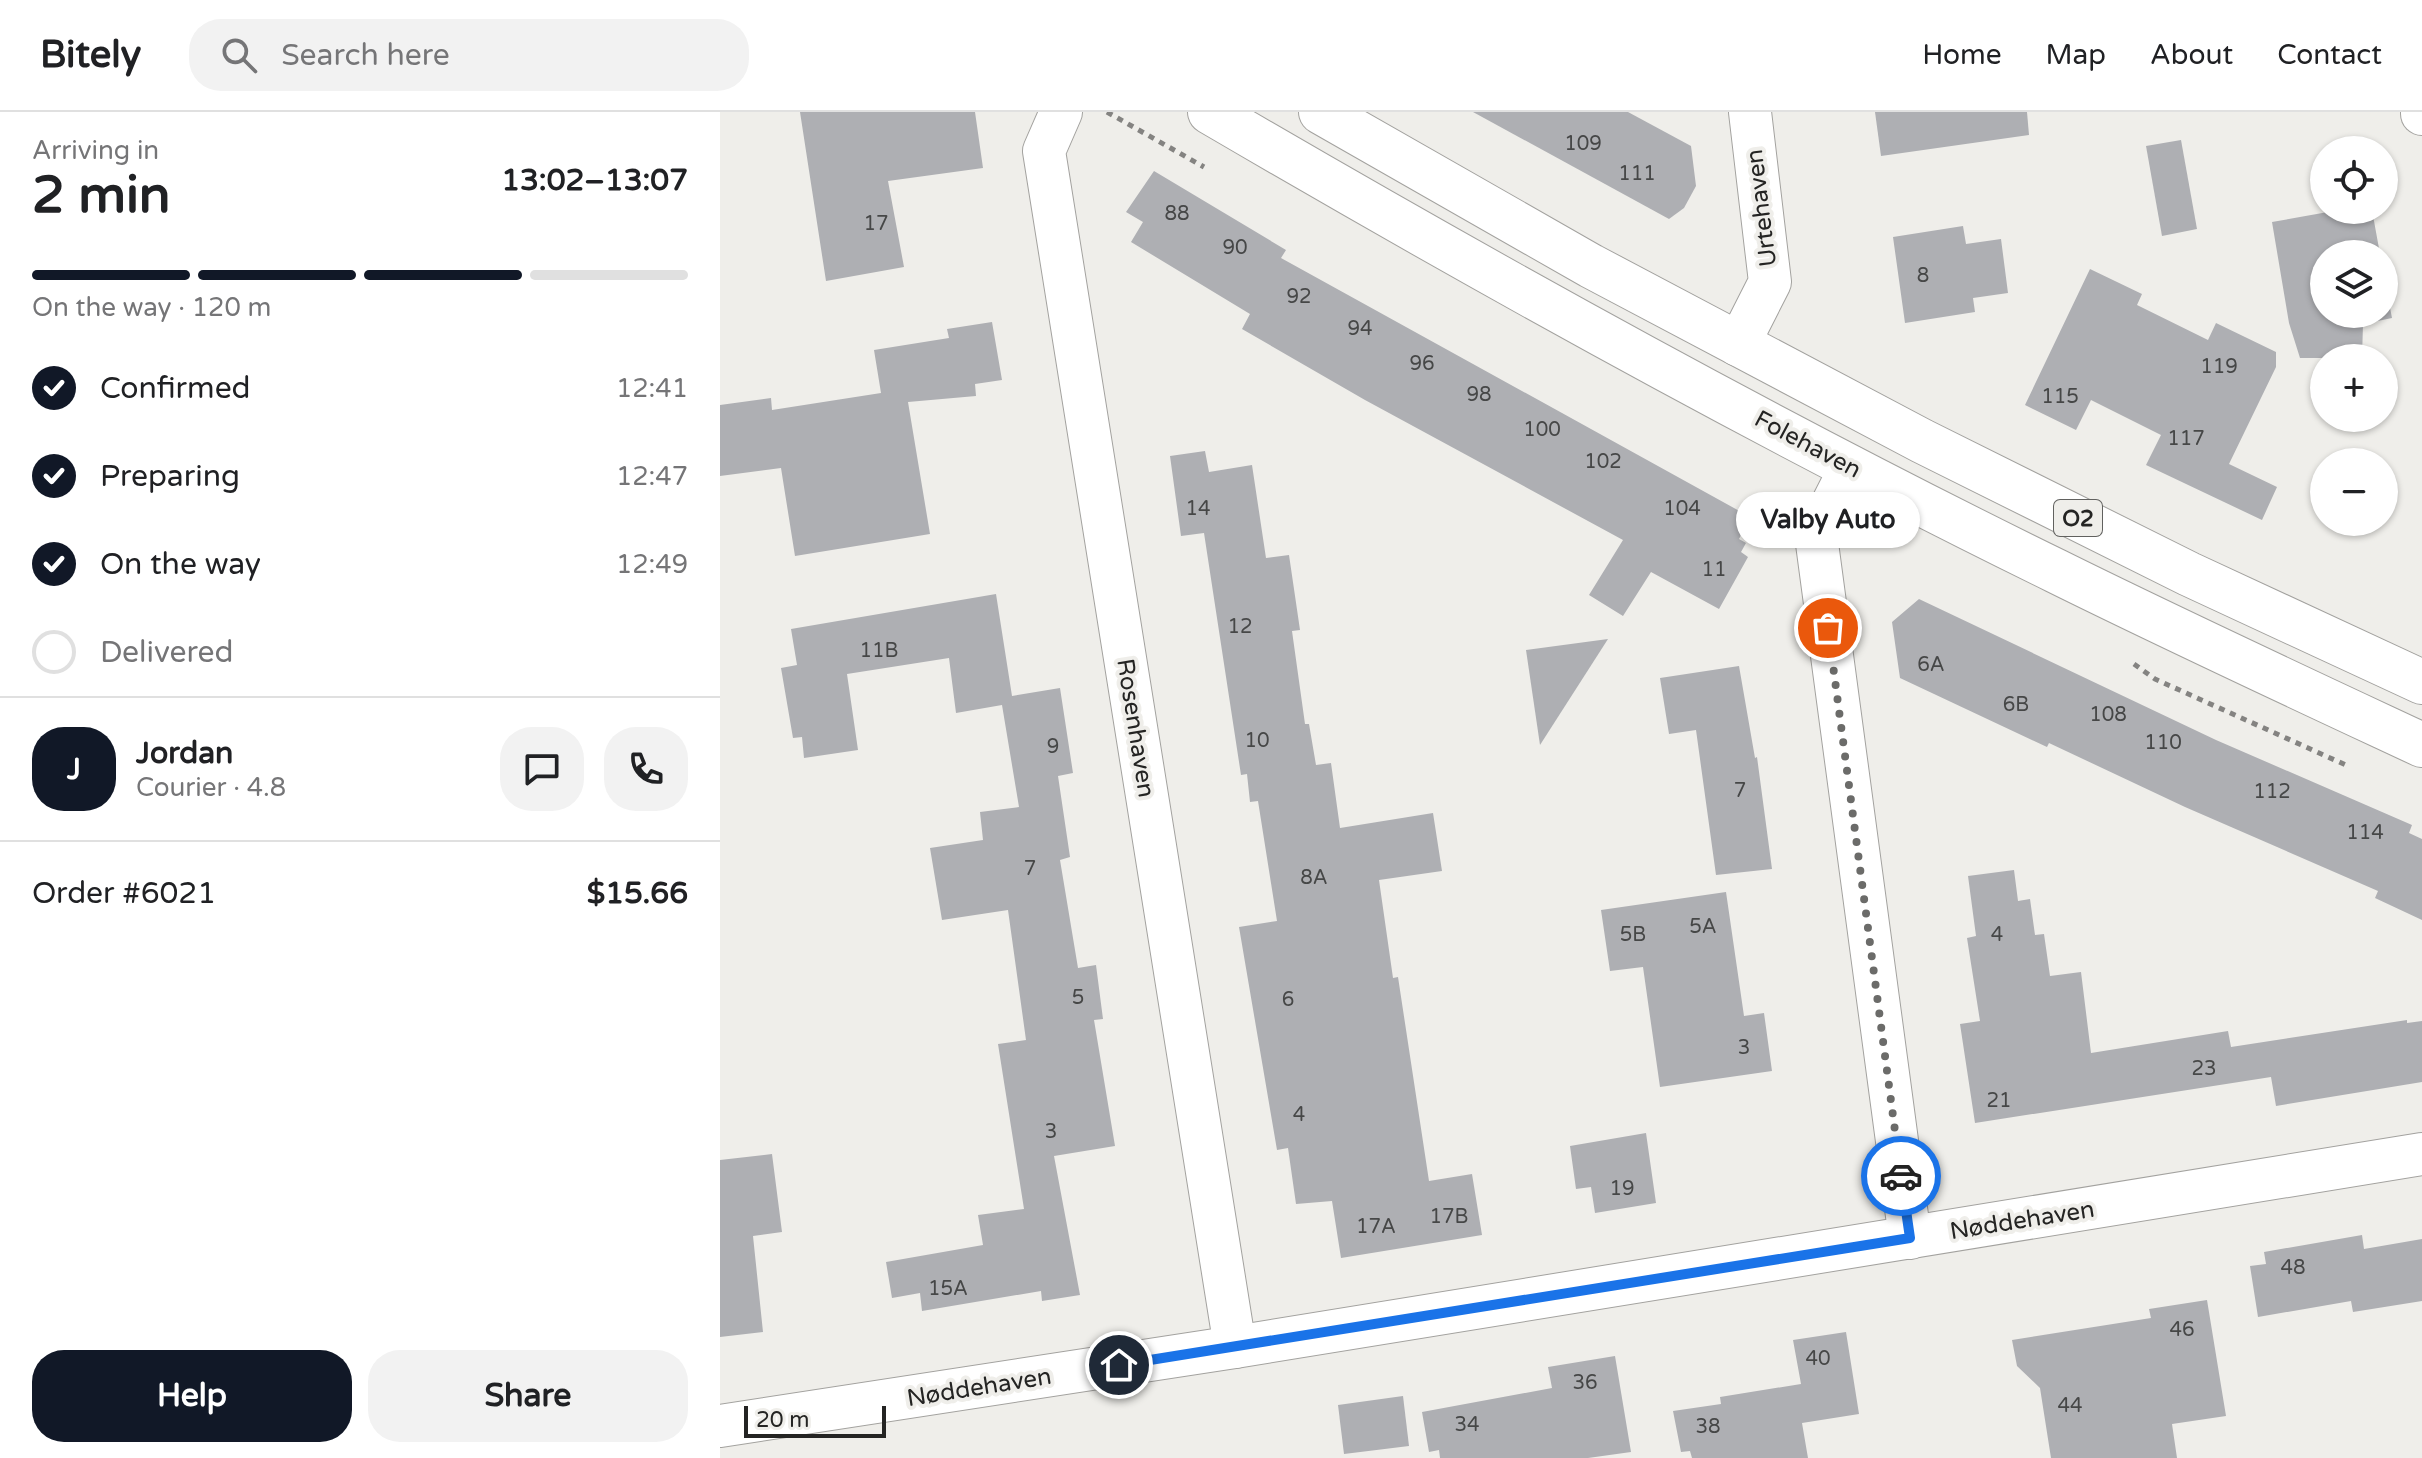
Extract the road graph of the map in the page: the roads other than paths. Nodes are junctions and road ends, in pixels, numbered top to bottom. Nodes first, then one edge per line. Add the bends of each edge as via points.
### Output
1 (1061, 112) edge
2 (1210, 112) edge
3 (1321, 112) edge
4 (1750, 112) edge
5 (1738, 345) junction
6 (1851, 467) junction
7 (2422, 682) edge
8 (2422, 745) edge
9 (2422, 1154) edge
10 (1910, 1238) junction
11 (1235, 1347) junction
12 (720, 1426) edge

1 - 11 street, Rosenhaven via 1044,151
2 - 6 main road, Folehaven / O2 via 1565,315
3 - 5 main road, O2
4 - 5 street, Urtehaven via 1770,282
5 - 7 main road, O2 via 2189,574
6 - 8 main road, Folehaven / O2
6 - 10 street via 1816,536
9 - 10 street, Nøddehaven
10 - 11 street, Nøddehaven
11 - 12 street, Nøddehaven

